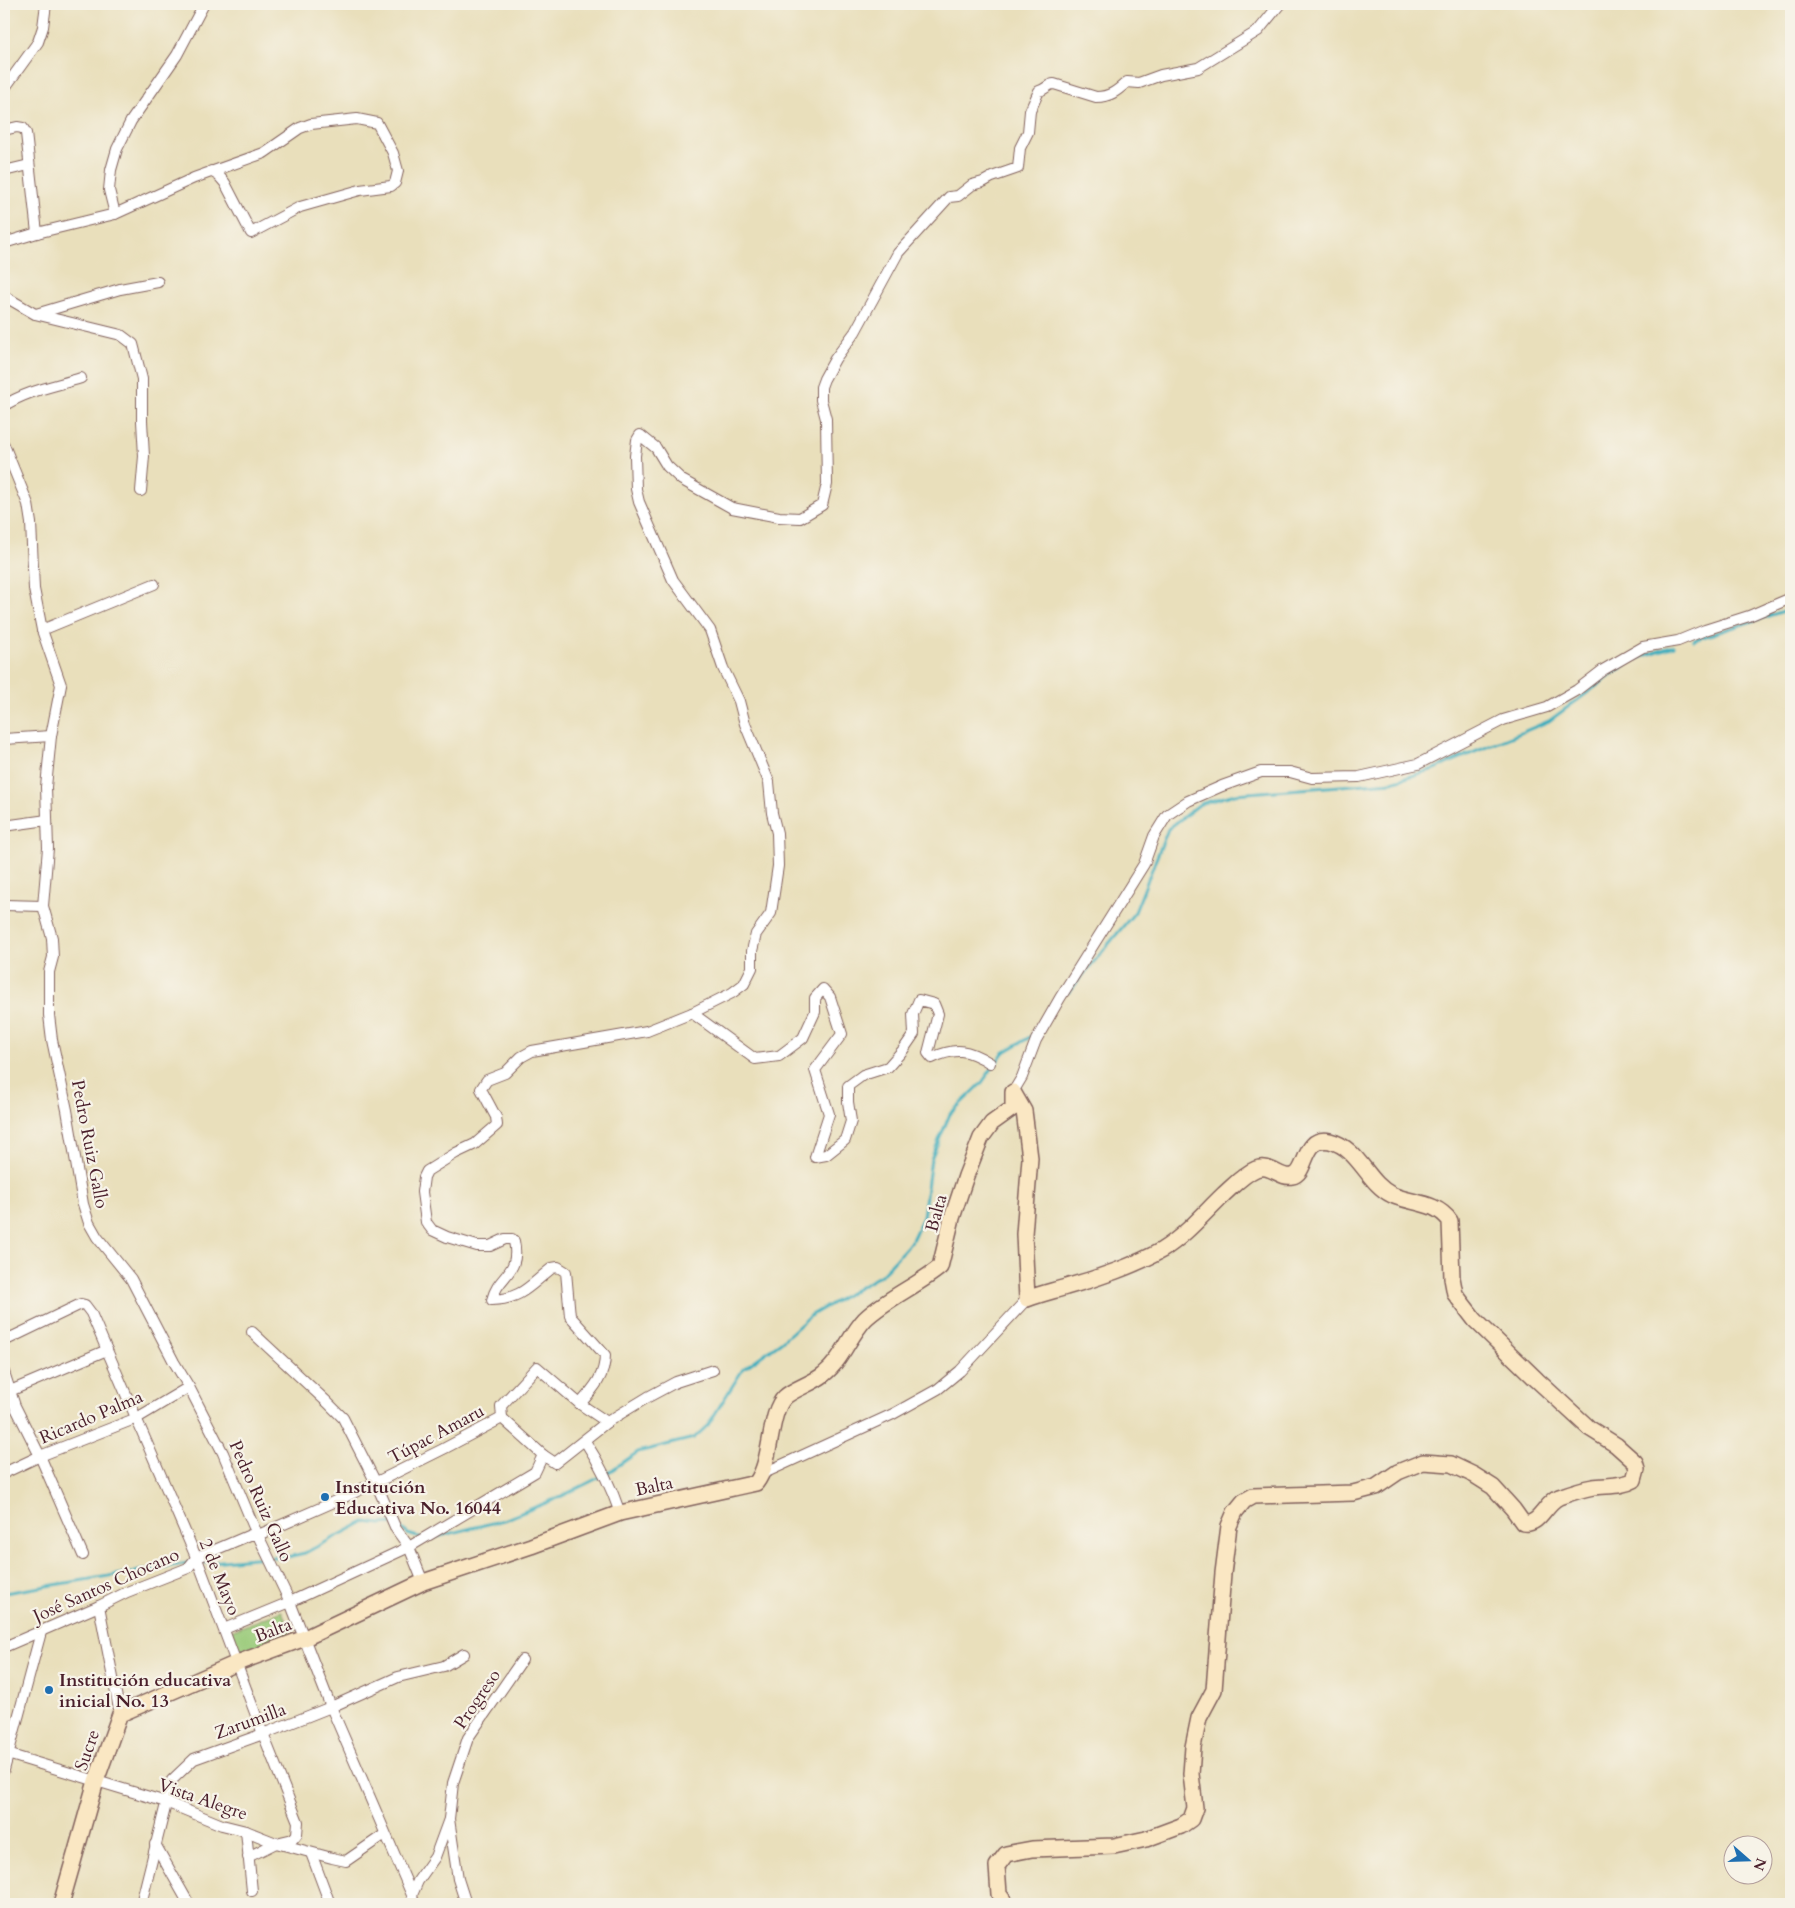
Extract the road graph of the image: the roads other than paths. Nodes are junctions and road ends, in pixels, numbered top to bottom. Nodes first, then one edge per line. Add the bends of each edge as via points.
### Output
1 (46, 4) edge
2 (204, 4) edge
3 (1280, 4) edge
4 (4, 89) edge
5 (4, 130) edge
6 (29, 165) junction
7 (4, 170) edge
8 (211, 171) junction
9 (115, 214) junction
10 (37, 233) junction
11 (4, 243) edge
12 (158, 282) dead end
13 (4, 296) edge
14 (35, 314) junction
15 (81, 378) dead end
16 (4, 406) edge
17 (4, 445) edge
18 (141, 491) dead end
19 (154, 584) dead end
20 (1791, 598) edge
21 (42, 630) junction
22 (51, 736) junction
23 (4, 739) edge
24 (47, 820) junction
25 (4, 826) edge
26 (4, 905) edge
27 (43, 906) junction
28 (692, 1013) junction
29 (990, 1063) dead end
30 (1013, 1092) junction
31 (1027, 1300) junction
32 (252, 1332) dead end
33 (4, 1341) edge
34 (106, 1350) junction
35 (713, 1370) dead end
36 (4, 1372) edge
37 (189, 1387) junction
38 (10, 1391) junction
39 (580, 1404) junction
40 (137, 1418) junction
41 (502, 1418) junction
42 (607, 1422) junction
43 (585, 1440) junction
44 (40, 1456) junction
45 (543, 1456) junction
46 (4, 1473) edge
47 (762, 1474) junction
48 (376, 1484) junction
49 (620, 1513) junction
50 (258, 1535) junction
51 (409, 1547) junction
52 (82, 1555) dead end
53 (195, 1561) junction
54 (423, 1582) junction
55 (290, 1602) junction
56 (99, 1606) junction
57 (224, 1630) junction
58 (41, 1632) junction
59 (305, 1638) junction
60 (4, 1647) edge
61 (464, 1654) dead end
62 (522, 1660) dead end
63 (237, 1663) junction
64 (331, 1707) junction
65 (120, 1714) junction
66 (263, 1734) junction
67 (6, 1753) edge
68 (4, 1770) edge
69 (96, 1781) junction
70 (166, 1802) junction
71 (449, 1819) junction
72 (246, 1831) junction
73 (384, 1834) junction
74 (276, 1843) junction
75 (155, 1844) junction
76 (311, 1853) junction
77 (248, 1857) junction
78 (252, 1892) dead end
79 (413, 1899) edge
80 (61, 1904) edge
81 (141, 1904) edge
82 (189, 1904) edge
83 (330, 1904) edge
84 (466, 1904) edge
85 (1006, 1904) edge

1 - 4 street via 38,42
2 - 9 street via 177,55 131,120 117,149 109,190
3 - 28 street via 1258,31 1198,68 1127,82 1117,92 1102,97 1054,84 1039,91 1030,111 1018,168 972,185 958,196 949,197 917,230 898,253 855,332 828,372 821,387 827,458 827,484 822,504 800,518 732,508 682,480 646,438 640,435 637,440 635,471 639,502 673,580 710,630 722,668 739,700 745,724 769,782 777,833 778,866 771,913 756,934 752,968 744,984 732,993
5 - 6 street via 23,128
6 - 7 street
6 - 10 street
8 - 8 street via 224,183 251,233 300,207 360,190 391,186 398,171 394,153 379,125 357,119 311,124 264,152
8 - 9 street
9 - 10 street
10 - 11 street
12 - 14 street via 120,289
13 - 14 street
14 - 18 street via 121,335 133,344 142,379 144,456
15 - 16 street via 35,392
17 - 21 street, Pedro Ruiz Gallo via 28,504 34,588
19 - 21 street
20 - 30 street via 1678,641 1643,647 1547,707 1503,720 1418,764 1359,777 1312,778 1290,772 1261,772 1188,801 1167,815 1154,836 1144,864 1036,1040
21 - 22 street, Pedro Ruiz Gallo via 60,685
22 - 23 street
22 - 24 street, Pedro Ruiz Gallo via 46,787
24 - 25 street
24 - 27 street, Pedro Ruiz Gallo
26 - 27 street
27 - 37 street, Pedro Ruiz Gallo via 52,938 53,957 49,972 52,1040 83,1204 97,1237 131,1279
28 - 29 street via 755,1059 779,1056 803,1038 815,1012 815,998 823,989 830,998 842,1034 815,1070 829,1114 815,1157 826,1155 845,1140 851,1121 848,1086 863,1075 888,1067 903,1050 914,1034 913,1014 918,1000 934,1004 938,1014 928,1054 932,1058 957,1050 976,1054
28 - 39 street via 647,1031 532,1051 521,1057 505,1074 482,1085 482,1093 497,1125 475,1144 432,1167 424,1177 422,1192 426,1222 432,1230 477,1246 490,1246 506,1239 514,1241 514,1265 495,1289 492,1300 516,1296 552,1268 558,1267 566,1272 570,1316 605,1355 598,1383
30 - 31 street via 1024,1111 1030,1158 1024,1234
30 - 47 street, Balta via 1013,1108 992,1123 981,1138 952,1218 940,1267 866,1319 825,1374 784,1397 775,1418
31 - 47 street via 960,1371 938,1389 893,1414
31 - 85 street via 1133,1264 1162,1249 1244,1175 1266,1168 1294,1176 1309,1149 1317,1142 1328,1141 1352,1154 1392,1195 1436,1208 1445,1214 1450,1220 1452,1278 1456,1294 1474,1320 1589,1428 1635,1462 1637,1470 1634,1480 1627,1484 1591,1487 1557,1498 1534,1522 1528,1524 1523,1523 1492,1487 1452,1464 1423,1462 1398,1472 1376,1487 1352,1493 1253,1496 1244,1501 1229,1526 1214,1690 1199,1718 1193,1747 1191,1774 1195,1808 1191,1819 1146,1839 1114,1846 1032,1849 1006,1854 997,1866 999,1894
32 - 48 street via 343,1418
33 - 34 street, 2 de Mayo via 81,1304 86,1305 91,1313
34 - 38 street
34 - 40 street, 2 de Mayo
35 - 42 street via 676,1382
36 - 38 street
37 - 40 street, Ricardo Palma
37 - 50 street, Pedro Ruiz Gallo
38 - 44 street
39 - 41 street via 538,1367 501,1406
39 - 42 street
40 - 44 street, Ricardo Palma
40 - 53 street, 2 de Mayo
41 - 45 street
41 - 48 street, Túpac Amaru
42 - 43 street
43 - 45 street via 555,1463
43 - 49 street via 602,1467
44 - 46 street, Ricardo Palma
44 - 52 street
45 - 51 street via 534,1472
47 - 49 street, Balta via 756,1483
48 - 50 street, Túpac Amaru
48 - 51 street via 396,1529
49 - 54 street, Balta
50 - 53 street, Túpac Amaru
50 - 55 street, Pedro Ruiz Gallo
51 - 54 street
51 - 55 street
53 - 56 street, José Santos Chocano via 188,1568
53 - 57 street, 2 de Mayo
54 - 59 street, Balta
55 - 57 street
55 - 59 street, Pedro Ruiz Gallo
56 - 58 street, José Santos Chocano
56 - 65 street, Sucre
57 - 63 street, 2 de Mayo
58 - 60 street, José Santos Chocano
58 - 67 street
59 - 63 street, Balta
59 - 64 street, Pedro Ruiz Gallo
61 - 64 street, Zarumilla via 444,1666 398,1677
62 - 71 street, Progreso via 468,1738 453,1783
63 - 65 street, Balta
63 - 66 street, 2 de Mayo
64 - 66 street, Zarumilla
64 - 73 street, Pedro Ruiz Gallo
65 - 69 street, Sucre
66 - 70 street, Zarumilla via 194,1758 172,1780
66 - 74 street, 2 de Mayo via 298,1822 298,1834 293,1839
67 - 68 street
67 - 69 street, Vista Alegre
69 - 70 street, Vista Alegre
69 - 80 street, Sucre
70 - 72 street, Vista Alegre via 222,1825
70 - 75 street, Zarumilla
71 - 79 street via 434,1857 418,1881
71 - 84 street, Progreso via 458,1879
72 - 74 street, Vista Alegre
72 - 77 street
73 - 76 street, Vista Alegre via 346,1860
73 - 79 street, Pedro Ruiz Gallo
74 - 76 street, Vista Alegre
74 - 77 street
75 - 81 street, Zarumilla
75 - 82 street
76 - 83 street
77 - 78 street

